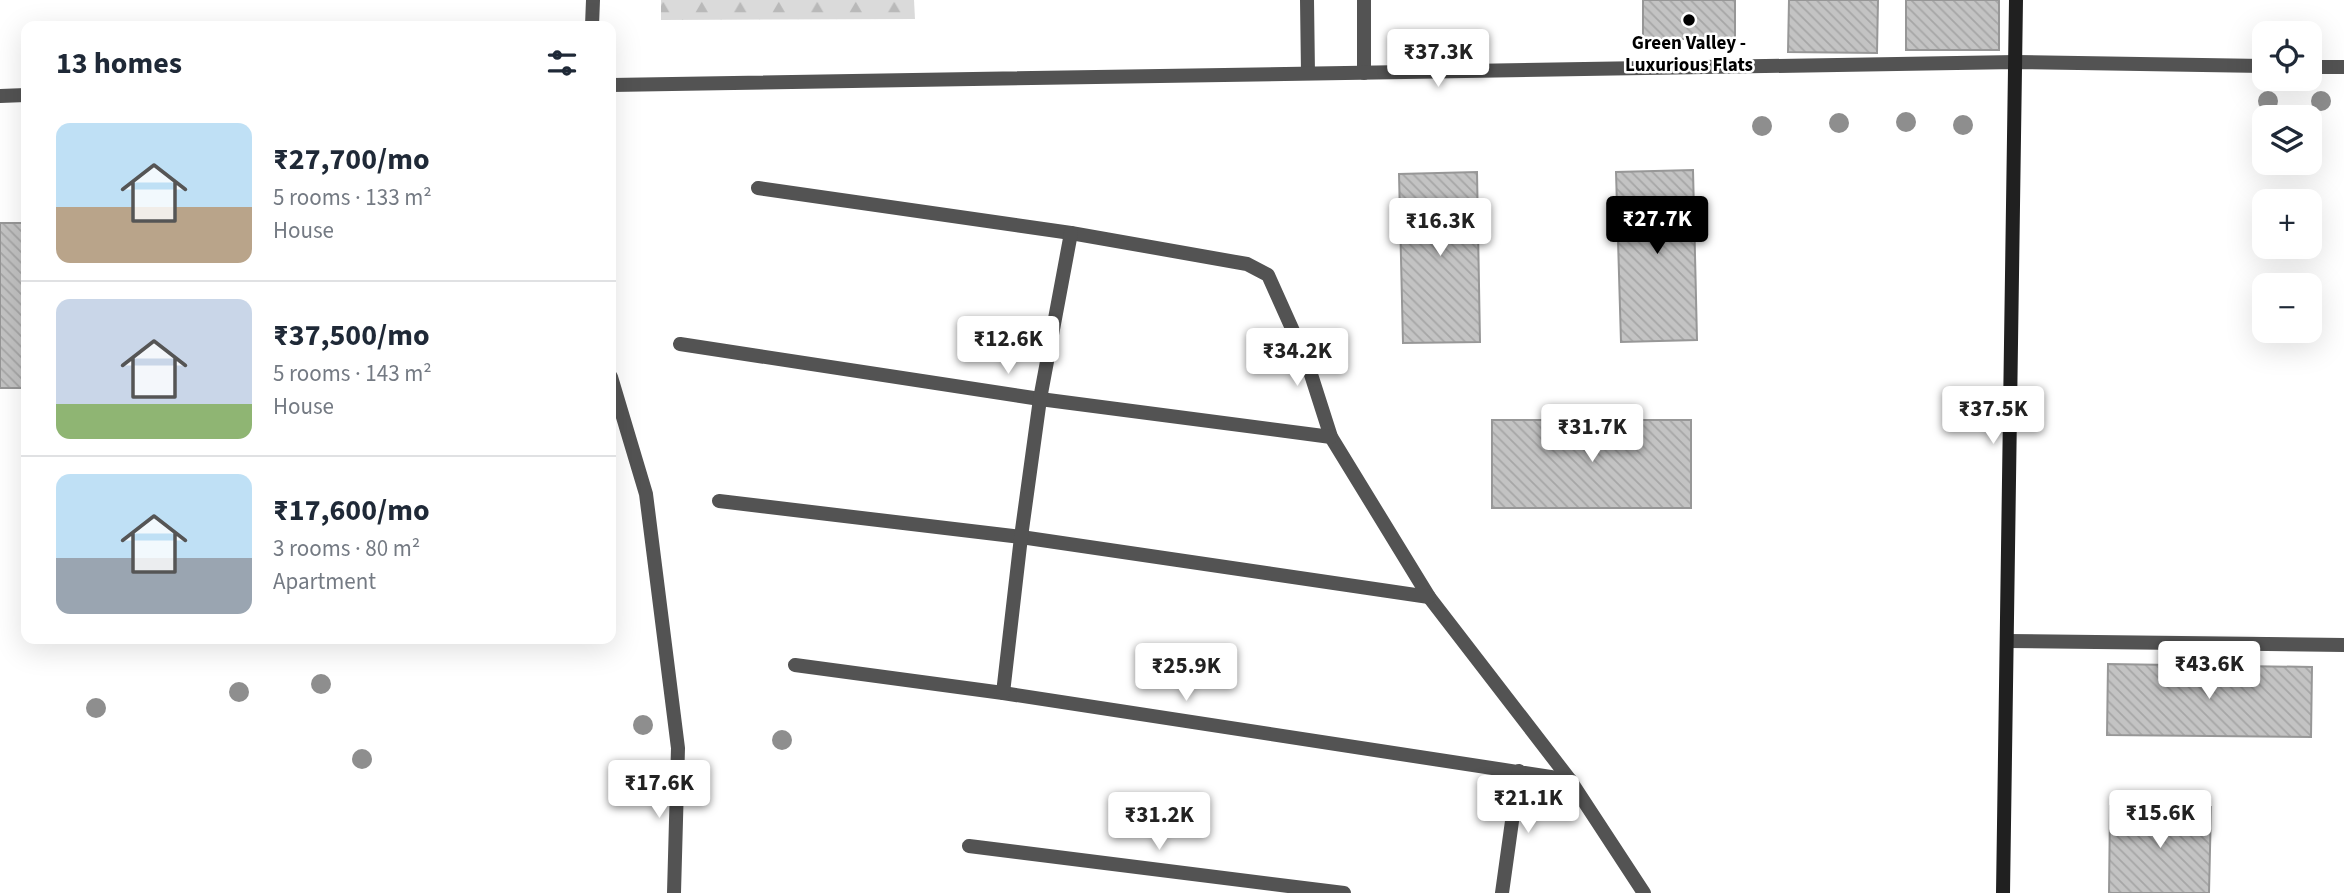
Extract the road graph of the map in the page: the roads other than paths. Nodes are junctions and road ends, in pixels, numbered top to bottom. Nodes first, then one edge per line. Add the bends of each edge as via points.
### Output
1 (593, 0) edge
2 (1307, 0) edge
3 (1364, 0) edge
4 (2016, 0) edge
5 (592, 21) edge
6 (2016, 62) junction
7 (2252, 66) edge
8 (2322, 66) edge
9 (2344, 67) edge
10 (1308, 73) junction
11 (1364, 73) junction
12 (616, 85) edge
13 (0, 96) edge
14 (21, 96) edge
15 (758, 188) dead end
16 (1071, 233) junction
17 (680, 344) dead end
18 (616, 394) edge
19 (1040, 398) junction
20 (1331, 437) junction
21 (719, 501) dead end
22 (1021, 537) junction
23 (1429, 597) junction
24 (2007, 641) junction
25 (2344, 645) edge
26 (795, 665) dead end
27 (1003, 693) junction
28 (1519, 771) junction
29 (1570, 780) junction
30 (969, 846) dead end
31 (674, 893) edge
32 (1344, 893) edge
33 (1502, 893) edge
34 (1644, 893) edge
35 (2003, 893) edge

1 - 5 street
2 - 10 street
3 - 11 street
4 - 6 street
6 - 7 street
6 - 11 street
6 - 24 street
8 - 9 street
10 - 11 street
10 - 12 street
13 - 14 street
15 - 16 street
16 - 19 street
16 - 20 street via 1247,264 1268,275 1307,362
17 - 19 street
18 - 31 street via 646,494 678,748
19 - 20 street
19 - 22 street
20 - 23 street
21 - 22 street
22 - 23 street
22 - 27 street
23 - 29 street
24 - 25 street
24 - 35 street
26 - 27 street
27 - 28 street
28 - 29 street
28 - 33 street
29 - 34 street
30 - 32 street

